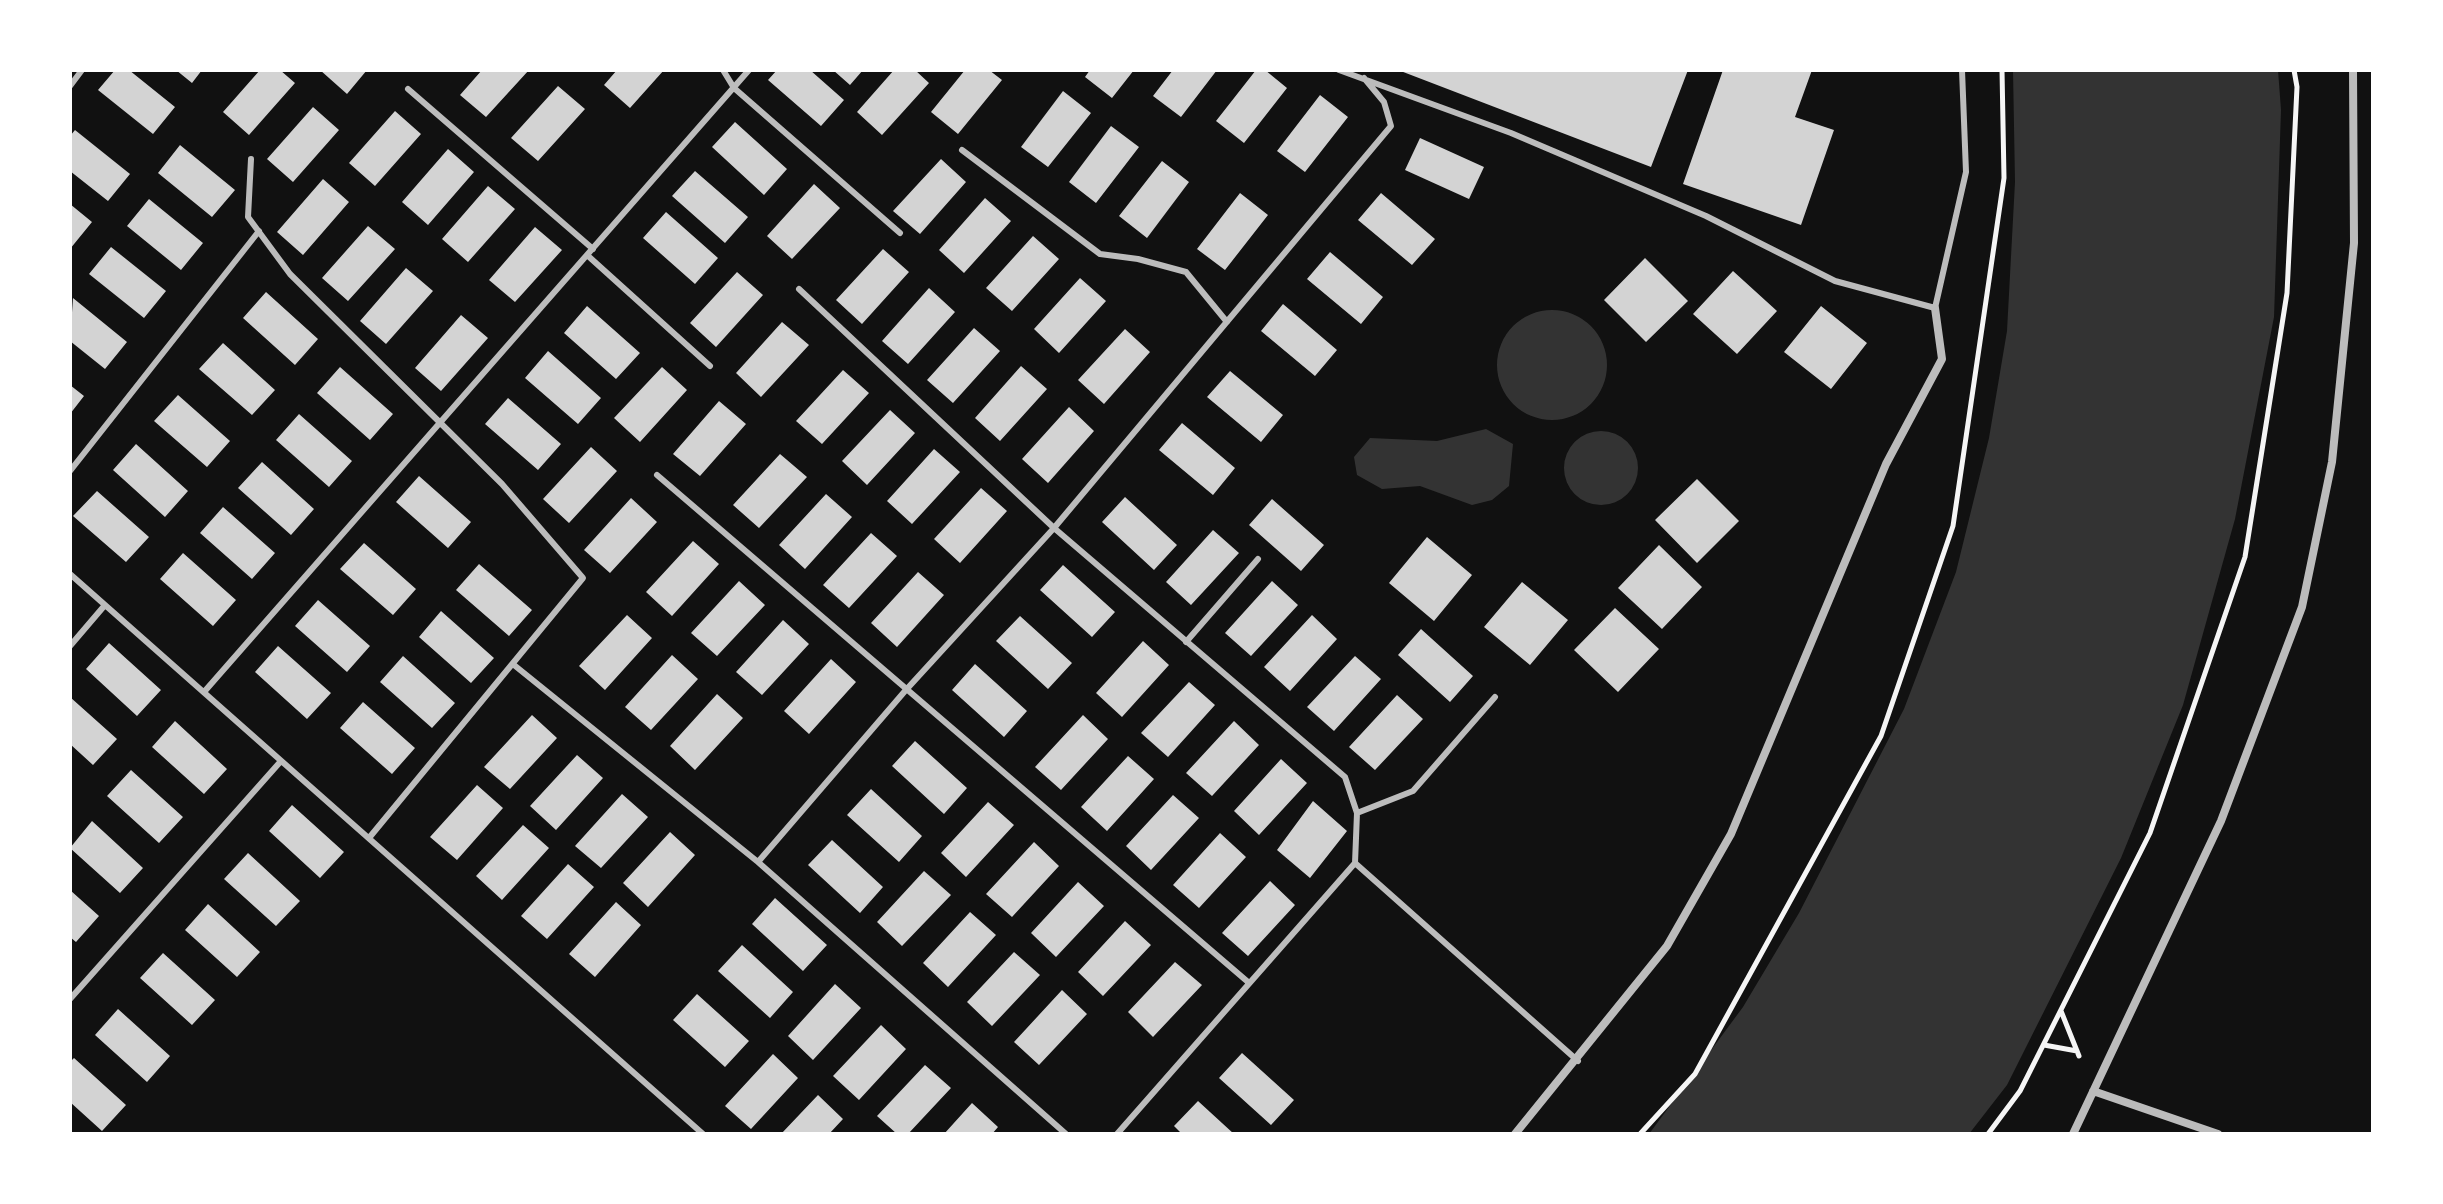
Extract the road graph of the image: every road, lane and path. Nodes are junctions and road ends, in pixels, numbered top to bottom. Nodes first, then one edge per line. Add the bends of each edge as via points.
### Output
1 (82, 70) edge
2 (723, 70) edge
3 (749, 70) edge
4 (1339, 70) edge
5 (1962, 70) edge
6 (2002, 70) edge
7 (2294, 70) edge
8 (2353, 70) edge
9 (1364, 78) junction
10 (70, 86) edge
11 (734, 88) junction
12 (408, 89) dead end
13 (962, 150) dead end
14 (251, 159) dead end
15 (259, 231) junction
16 (900, 233) dead end
17 (593, 249) junction
18 (587, 255) junction
19 (799, 289) dead end
20 (1935, 308) junction
21 (1227, 322) junction
22 (710, 366) dead end
23 (439, 424) junction
24 (70, 471) edge
25 (657, 475) dead end
26 (1054, 528) junction
27 (1258, 559) dead end
28 (70, 574) edge
29 (105, 605) junction
30 (1186, 642) junction
31 (70, 646) edge
32 (514, 665) junction
33 (905, 691) junction
34 (204, 692) junction
35 (1495, 697) dead end
36 (281, 761) junction
37 (1357, 813) junction
38 (369, 838) junction
39 (758, 862) junction
40 (1355, 863) junction
41 (1248, 982) junction
42 (70, 999) edge
43 (2061, 1011) junction
44 (2044, 1045) junction
45 (2077, 1051) junction
46 (1578, 1061) junction
47 (2093, 1091) junction
48 (703, 1134) edge
49 (1066, 1134) edge
50 (1117, 1134) edge
51 (1515, 1134) edge
52 (1640, 1134) edge
53 (1988, 1134) edge
54 (2073, 1134) edge
55 (2218, 1134) edge

1 - 10 lane
2 - 11 lane
3 - 11 lane
4 - 9 lane
5 - 20 lane via 1966,172
6 - 52 path via 2004,178 1948,541 1881,736 1695,1074
7 - 43 path via 2287,293 2245,557 2150,833
8 - 47 street via 2352,258 2332,462 2302,607 2221,821
9 - 20 lane via 1511,133 1706,216 1835,281
9 - 21 lane via 1384,102 1391,126
11 - 16 lane
11 - 17 lane
12 - 17 lane
13 - 21 lane via 1100,254 1186,272
14 - 15 lane via 248,217
15 - 23 lane via 290,274
15 - 24 lane
17 - 18 lane
18 - 22 lane
18 - 23 lane
19 - 26 lane
20 - 46 street via 1942,359 1886,464 1731,834 1667,946
21 - 26 lane
23 - 32 lane via 502,484 583,578
23 - 34 lane
25 - 33 lane
26 - 30 lane
26 - 33 lane
27 - 30 lane
28 - 29 lane
29 - 31 lane
29 - 34 lane
30 - 37 lane via 1345,777
32 - 38 lane
32 - 39 lane
33 - 39 lane
33 - 41 lane
34 - 36 lane
35 - 37 lane via 1413,791
36 - 38 lane
36 - 42 lane
37 - 40 lane
38 - 48 lane
39 - 49 lane
40 - 41 lane
40 - 46 lane
41 - 50 lane
43 - 44 path
43 - 45 path
44 - 45 path
44 - 53 path via 2020,1091
45 - 47 path
46 - 51 street
47 - 54 street
47 - 55 street

